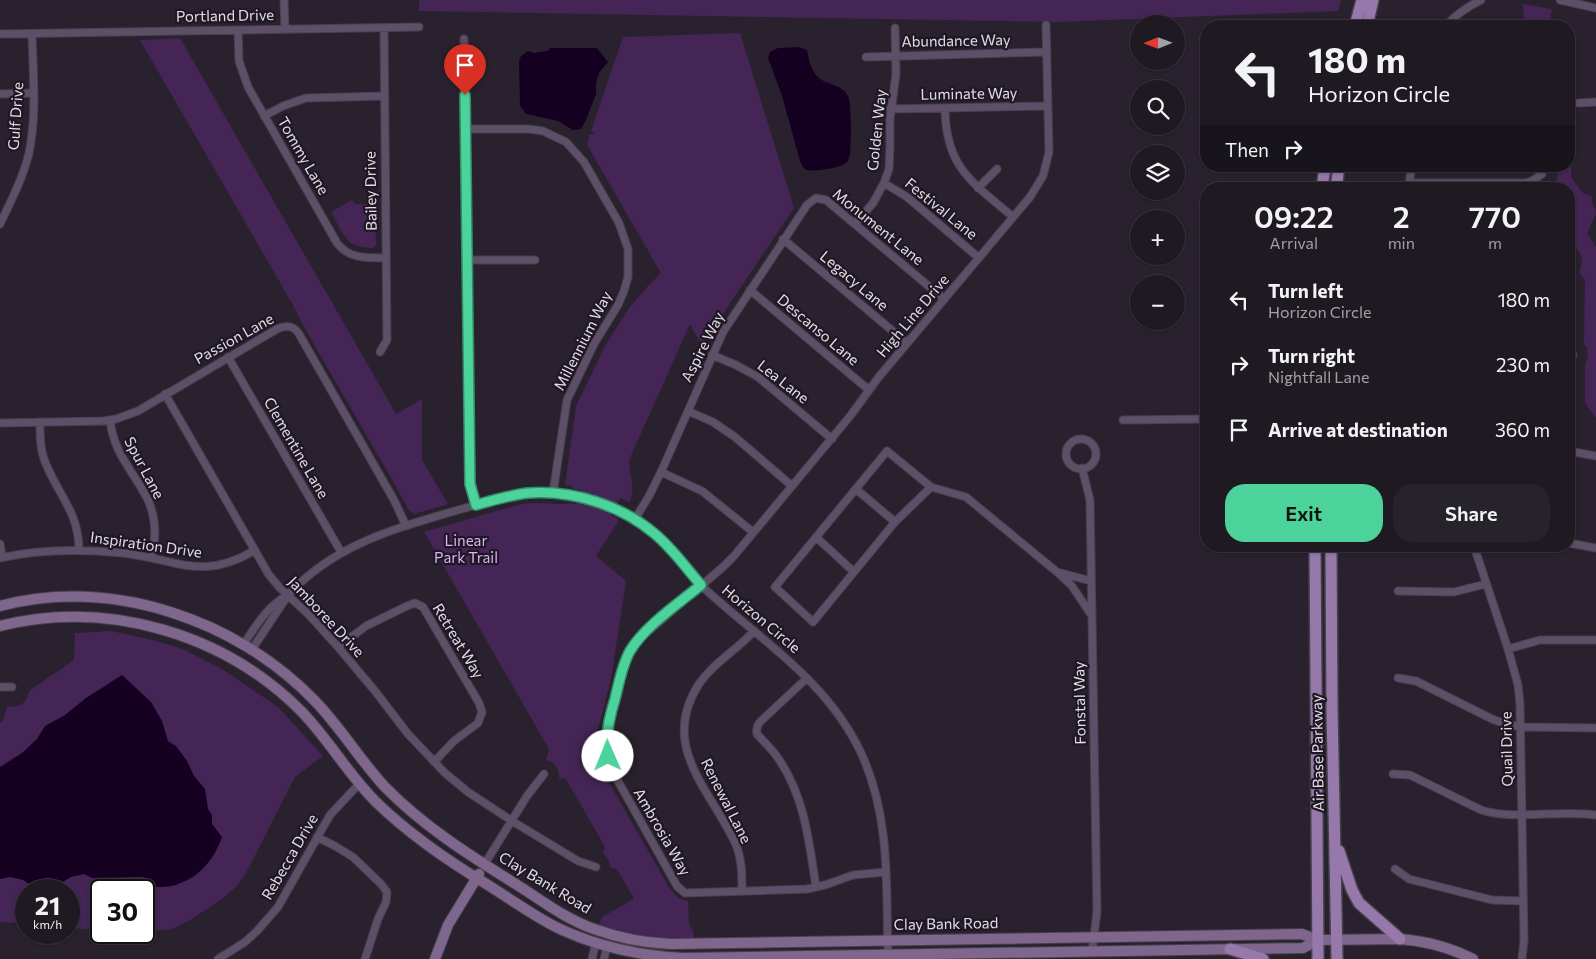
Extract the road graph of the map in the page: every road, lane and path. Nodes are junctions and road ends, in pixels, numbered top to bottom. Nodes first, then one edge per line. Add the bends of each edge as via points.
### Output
1 (284, 0) edge
2 (1362, 0) edge
3 (1374, 0) edge
4 (1481, 0) edge
5 (1560, 0) edge
6 (1579, 2) edge
7 (1596, 8) edge
8 (1357, 20) edge
9 (1369, 20) edge
10 (1451, 20) edge
11 (1046, 24) dead end
12 (419, 27) dead end
13 (384, 28) junction
14 (895, 28) dead end
15 (285, 29) junction
16 (238, 30) junction
17 (0, 34) edge
18 (32, 34) junction
19 (464, 39) dead end
20 (1047, 52) junction
21 (866, 56) dead end
22 (895, 56) junction
23 (33, 93) junction
24 (0, 94) edge
25 (384, 96) junction
26 (1596, 102) edge
27 (1578, 103) dead end
28 (1048, 106) junction
29 (944, 109) junction
30 (890, 110) junction
31 (264, 116) junction
32 (466, 129) junction
33 (997, 169) dead end
34 (1542, 174) dead end
35 (1528, 182) edge
36 (884, 183) junction
37 (978, 188) junction
38 (816, 198) joint
39 (0, 204) edge
40 (8, 207) junction
41 (1013, 217) junction
42 (0, 224) edge
43 (855, 224) junction
44 (783, 239) junction
45 (386, 258) junction
46 (979, 258) junction
47 (467, 260) junction
48 (535, 260) dead end
49 (750, 290) junction
50 (944, 299) junction
51 (907, 343) junction
52 (380, 352) dead end
53 (712, 355) junction
54 (228, 357) junction
55 (869, 390) junction
56 (165, 394) junction
57 (688, 410) junction
58 (1200, 419) edge
59 (110, 420) junction
60 (1123, 420) dead end
61 (0, 422) edge
62 (40, 422) junction
63 (832, 439) junction
64 (1575, 452) edge
65 (1596, 456) edge
66 (1082, 468) junction
67 (661, 472) junction
68 (792, 486) junction
69 (931, 487) junction
70 (856, 489) junction
71 (554, 493) junction
72 (476, 505) junction
73 (635, 519) junction
74 (895, 522) junction
75 (406, 526) junction
76 (753, 532) junction
77 (816, 537) junction
78 (0, 544) edge
79 (1575, 544) edge
80 (1596, 548) edge
81 (79, 550) junction
82 (255, 550) junction
83 (341, 552) junction
84 (1315, 552) edge
85 (1331, 552) edge
86 (1475, 552) edge
87 (1, 557) edge
88 (152, 557) junction
89 (854, 572) junction
90 (1056, 572) junction
91 (1091, 581) junction
92 (1486, 584) junction
93 (701, 585) junction
94 (1398, 592) dead end
95 (288, 595) junction
96 (0, 606) edge
97 (1092, 616) junction
98 (0, 626) edge
99 (754, 631) junction
100 (1596, 640) edge
101 (338, 647) junction
102 (247, 648) junction
103 (1508, 649) junction
104 (808, 678) junction
105 (1398, 678) dead end
106 (0, 686) edge
107 (12, 687) dead end
108 (1520, 726) junction
109 (1596, 728) edge
110 (434, 762) junction
111 (544, 774) dead end
112 (1393, 774) dead end
113 (359, 784) junction
114 (1522, 814) junction
115 (1596, 815) edge
116 (512, 821) junction
117 (317, 838) junction
118 (1334, 838) junction
119 (484, 865) junction
120 (596, 867) dead end
121 (1395, 869) dead end
122 (886, 872) junction
123 (476, 878) junction
124 (816, 888) junction
125 (742, 891) junction
126 (1524, 901) junction
127 (1094, 938) junction
128 (1400, 939) junction
129 (888, 940) junction
130 (1318, 940) junction
131 (1337, 940) junction
132 (596, 942) junction
133 (607, 946) junction
134 (1230, 949) junction
135 (1092, 951) junction
136 (1199, 954) edge
137 (888, 957) edge
138 (218, 959) edge
139 (365, 959) edge
140 (435, 959) edge
141 (592, 959) edge
142 (604, 959) edge
143 (1263, 959) edge
144 (1318, 959) edge
145 (1337, 959) edge
146 (1473, 959) edge
147 (1522, 959) edge

1 - 15 street
2 - 8 main road
3 - 9 main road
4 - 10 street via 1467,6
5 - 6 street
6 - 7 street
11 - 20 street, High Line Drive
12 - 13 street, Portland Drive
13 - 15 street, Portland Drive
13 - 25 street, Bailey Drive
14 - 22 street, Golden Way
15 - 16 street, Portland Drive
16 - 18 street, Portland Drive
16 - 31 street, Tommy Lane via 240,68
17 - 18 street, Portland Drive
18 - 23 street, Gulf Drive
19 - 32 street
20 - 22 street, Abundance Way
20 - 28 street, High Line Drive
21 - 22 street, Abundance Way
22 - 30 street, Golden Way via 896,83
23 - 24 street
23 - 40 street, Gulf Drive via 28,154
25 - 31 street via 306,98
25 - 45 street, Bailey Drive
26 - 27 street
28 - 29 street, Luminate Way
28 - 41 street, High Line Drive via 1047,163 1038,186
29 - 30 street, Luminate Way
29 - 37 street via 950,150
30 - 36 street, Golden Way via 890,158
31 - 45 street, Tommy Lane via 340,248 357,257
32 - 47 street
32 - 71 street, Millennium Way via 529,129 543,131 566,142 584,162 619,223 628,248 624,291 567,400
33 - 37 street
34 - 35 street
36 - 43 street, Golden Way via 873,203
36 - 46 street, Festival Lane via 907,197
37 - 41 street
38 - 43 street, Monument Lane via 826,200
38 - 44 street, Aspire Way via 807,204
39 - 40 street
40 - 42 street, Gulf Drive
41 - 46 street, High Line Drive
43 - 50 street, Monument Lane
44 - 49 street, Aspire Way
44 - 51 street, Legacy Lane
45 - 52 street, Bailey Drive via 387,340
46 - 50 street, High Line Drive
47 - 48 street
47 - 72 street via 470,484
49 - 53 street, Aspire Way
49 - 55 street, Descanso Lane
50 - 51 street, High Line Drive
51 - 55 street, High Line Drive
53 - 57 street, Aspire Way
53 - 63 street, Lea Lane via 758,377
54 - 56 street, Passion Lane
54 - 75 street, Passion Lane via 280,328 289,326 295,329
54 - 83 street, Clementine Lane
55 - 63 street, High Line Drive
56 - 59 street, Passion Lane via 130,414
56 - 82 street, Jamboree Drive
57 - 67 street, Aspire Way
57 - 68 street via 736,437
58 - 60 street
59 - 62 street, Passion Lane
59 - 88 street, Spur Lane via 116,446 148,501 155,538
61 - 62 street, Passion Lane
62 - 81 street via 40,441 46,463 74,517
63 - 68 street, High Line Drive
64 - 65 street
66 - 66 street via 1093,462 1096,455 1092,443 1084,439 1072,442 1066,453 1074,467
66 - 91 street, Fonstal Way via 1090,500
67 - 73 street, Aspire Way
67 - 76 street via 702,491
68 - 76 street, High Line Drive
69 - 70 street via 887,451
69 - 74 street
69 - 90 street via 966,497
70 - 74 street
70 - 77 street
71 - 72 street, Horizon Circle via 515,495
71 - 73 street, Horizon Circle via 614,508
72 - 75 street, Horizon Circle
73 - 93 street, Horizon Circle via 656,534
74 - 89 street
75 - 83 street, Horizon Circle
76 - 93 street, High Line Drive via 728,562
77 - 89 street
77 - 89 street via 775,587 813,622
78 - 87 street
79 - 80 street
81 - 87 street, Inspiration Drive
81 - 88 street, Inspiration Drive
82 - 88 street, Inspiration Drive via 229,562 205,567 180,565
82 - 95 street, Jamboree Drive via 275,582
83 - 95 street, Horizon Circle via 312,572
84 - 130 main road, Air Base Parkway
85 - 118 main road, Air Base Parkway
86 - 92 street, Quail Drive
90 - 91 street
90 - 97 street via 1072,586
91 - 97 street, Fonstal Way
92 - 94 street via 1454,592
92 - 103 street, Quail Drive
93 - 99 street, Horizon Circle
93 - 125 street, Ambrosia Way via 647,630 631,650 609,719 607,750 614,774 680,889 687,894
95 - 101 street, Jamboree Drive
95 - 102 street, Horizon Circle
95 - 102 street, Horizon Circle via 261,616
96 - 102 street, Clay Bank Road via 34,600 81,598 142,604 197,621
97 - 127 street, Fonstal Way via 1097,912
98 - 113 street, Clay Bank Road via 57,618 104,619 139,623 190,638 250,669 284,695 321,733
99 - 104 street, Horizon Circle
99 - 125 street, Renewal Lane via 703,678 690,700 684,727 685,746 692,767 737,847
100 - 103 street via 1540,640
101 - 110 street, Jamboree Drive
101 - 110 street, Retreat Way via 366,626 407,606 423,607 482,712 478,722
102 - 119 street, Clay Bank Road via 278,668 315,701 372,773 409,810
103 - 108 street, Quail Drive via 1518,685
104 - 122 street, Horizon Circle via 847,727 868,768 881,816
104 - 124 street via 758,724 756,730 780,762 796,792 805,818
105 - 108 street via 1416,681 1492,719
106 - 107 street
108 - 109 street
108 - 114 street, Quail Drive
110 - 116 street, Jamboree Drive via 468,792
111 - 116 street
112 - 114 street via 1410,775 1486,812
113 - 117 street, Rebecca Drive via 330,815
113 - 123 street, Clay Bank Road via 404,827
114 - 115 street
114 - 126 street, Quail Drive
116 - 119 street
116 - 120 street, Jamboree Drive via 578,861
117 - 138 street, Rebecca Drive via 278,907 245,942
117 - 139 street via 353,858 387,892
118 - 128 main road via 1355,897 1364,909
118 - 131 main road, Air Base Parkway
119 - 123 street
119 - 129 street, Clay Bank Road via 580,923 634,940 671,944
121 - 126 street via 1409,879 1492,900
122 - 124 street, Ambrosia Way via 853,875
122 - 129 street, Horizon Circle
123 - 132 street, Clay Bank Road via 553,925
123 - 140 street via 448,925
124 - 125 street, Ambrosia Way
126 - 147 street, Quail Drive
127 - 129 street, Clay Bank Road
127 - 130 street, Clay Bank Road via 1302,934
127 - 135 street, Fonstal Way
128 - 131 street, Clay Bank Road
128 - 146 street, Clay Bank Road via 1440,946
129 - 137 street, Horizon Circle
130 - 131 street, Clay Bank Road
130 - 134 street, Clay Bank Road via 1303,948
130 - 144 main road, Air Base Parkway
131 - 145 main road, Air Base Parkway
132 - 133 street, Clay Bank Road
132 - 141 street
133 - 137 street, Clay Bank Road via 684,958
133 - 142 street
134 - 136 street, Clay Bank Road
134 - 143 main road
135 - 136 street, Clay Bank Road
135 - 137 street, Clay Bank Road

